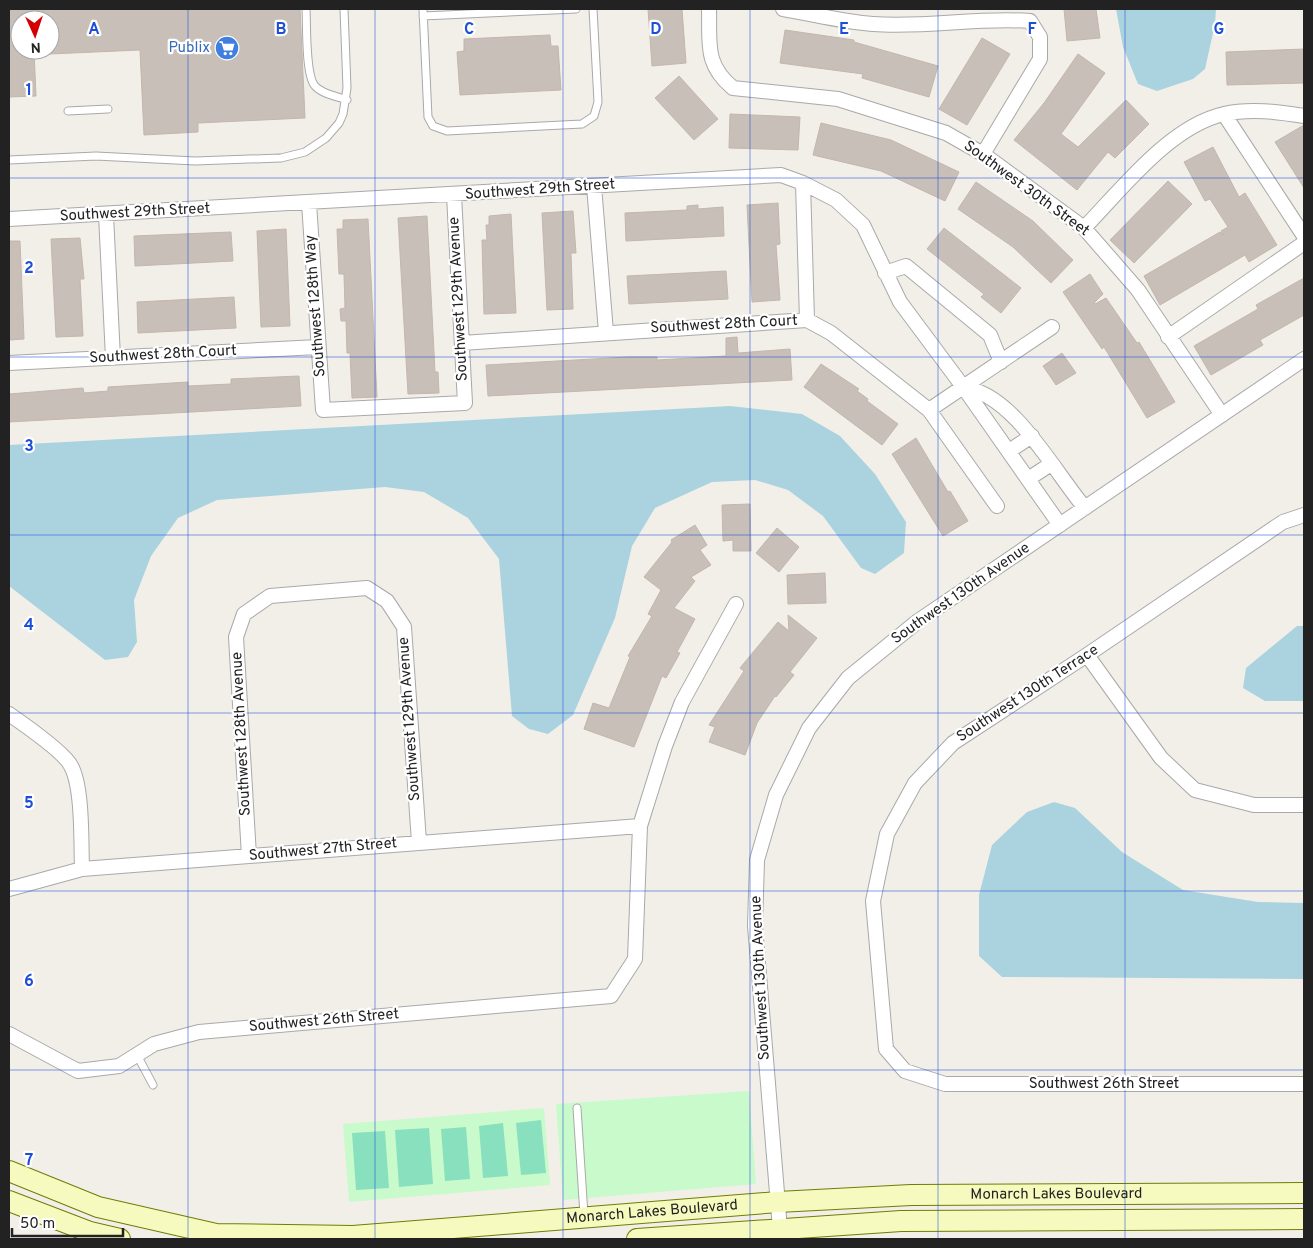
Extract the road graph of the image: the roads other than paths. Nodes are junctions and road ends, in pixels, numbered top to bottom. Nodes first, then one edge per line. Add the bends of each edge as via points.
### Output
1 (306, 9) edge
2 (344, 9) edge
3 (576, 9) edge
4 (593, 9) edge
5 (709, 9) edge
6 (783, 9) edge
7 (473, 11) edge
8 (423, 12) edge
9 (346, 100) junction
10 (108, 109) dead end
11 (68, 111) dead end
12 (1224, 114) junction
13 (1304, 116) edge
14 (983, 154) junction
15 (9, 160) edge
16 (803, 183) junction
17 (594, 186) junction
18 (454, 195) junction
19 (310, 203) junction
20 (106, 215) junction
21 (9, 219) edge
22 (1084, 228) junction
23 (1304, 236) edge
24 (1304, 243) edge
25 (885, 273) junction
26 (806, 320) junction
27 (1052, 326) dead end
28 (606, 332) junction
29 (1168, 337) junction
30 (462, 343) junction
31 (318, 347) junction
32 (113, 358) junction
33 (1304, 359) edge
34 (1001, 362) junction
35 (9, 363) edge
36 (964, 388) junction
37 (323, 410) joint
38 (929, 410) junction
39 (1222, 415) junction
40 (1032, 436) junction
41 (1009, 451) junction
42 (1051, 464) junction
43 (1028, 479) junction
44 (997, 506) dead end
45 (1085, 508) junction
46 (1304, 515) edge
47 (1060, 525) junction
48 (736, 604) dead end
49 (244, 614) joint
50 (1088, 655) junction
51 (9, 714) edge
52 (1304, 805) edge
53 (640, 826) junction
54 (419, 842) junction
55 (249, 856) junction
56 (82, 869) junction
57 (9, 888) edge
58 (9, 1034) edge
59 (137, 1055) junction
60 (905, 1071) joint
61 (1304, 1084) edge
62 (153, 1085) dead end
63 (576, 1108) dead end
64 (9, 1171) edge
65 (1304, 1193) edge
66 (9, 1201) edge
67 (778, 1202) junction
68 (584, 1218) junction
69 (1304, 1219) edge
70 (780, 1228) junction
71 (453, 1234) edge
72 (120, 1239) edge
73 (638, 1239) edge

1 - 9 lane via 312,83 322,91
2 - 9 lane
3 - 7 lane
4 - 8 lane via 598,102 594,116 582,124 447,131 433,126 428,117
5 - 14 street, Southwest 30th Street via 711,61 720,77 733,88 838,99 946,133
6 - 14 street via 873,24 1030,21 1040,37 1040,59
7 - 8 lane
9 - 15 lane via 343,114 332,132 318,145 293,156 195,161 96,156
10 - 11 lane
12 - 13 street via 1270,111
12 - 22 street via 1184,130
12 - 23 street
14 - 22 street, Southwest 30th Street
16 - 17 street, Southwest 29th Street via 781,175
16 - 25 street, Southwest 29th Street via 836,200 863,226
16 - 26 street
17 - 18 street, Southwest 29th Street
17 - 28 street
18 - 19 street, Southwest 29th Street
18 - 30 street, Southwest 129th Avenue
19 - 20 street, Southwest 29th Street
19 - 31 street, Southwest 128th Way
20 - 21 street, Southwest 29th Street
20 - 32 street
22 - 29 street, Southwest 30th Street via 1138,290
24 - 29 street
25 - 34 street via 906,266 990,334
25 - 36 street, Southwest 29th Street via 900,302
26 - 28 street, Southwest 28th Court
26 - 38 street, Southwest 28th Court via 831,333
27 - 34 street
28 - 30 street, Southwest 28th Court
29 - 39 street, Southwest 30th Street
30 - 37 street, Southwest 129th Avenue via 465,402
31 - 32 street, Southwest 28th Court
31 - 37 street, Southwest 128th Way
32 - 35 street, Southwest 28th Court
33 - 39 street, Southwest 130th Avenue
34 - 36 street
36 - 38 street
36 - 40 street via 978,389 1019,420
36 - 41 street, Southwest 29th Street
38 - 44 street, Southwest 28th Court
39 - 45 street, Southwest 130th Avenue
40 - 41 street
40 - 42 street
41 - 43 street, Southwest 29th Street
42 - 43 street
42 - 45 street
43 - 47 street, Southwest 29th Street
45 - 47 street, Southwest 130th Avenue
46 - 50 street, Southwest 130th Terrace via 1283,522
47 - 67 street, Southwest 130th Avenue via 918,621 848,678 809,728 776,795 757,860 755,926
48 - 53 street via 682,702
49 - 54 street, Southwest 129th Avenue via 270,596 280,595 366,588 387,601 404,626
49 - 55 street, Southwest 128th Avenue via 236,637
50 - 52 street via 1162,758 1195,790 1254,805
50 - 60 street, Southwest 130th Terrace via 953,743 915,783 887,834 873,901 886,1049
51 - 56 street via 71,765 78,789
53 - 54 street, Southwest 27th Street
53 - 59 street, Southwest 26th Street via 635,959 611,996 199,1032 154,1044
54 - 55 street, Southwest 27th Street
55 - 56 street, Southwest 27th Street
56 - 57 street, Southwest 27th Street
58 - 59 street, Southwest 26th Street via 78,1071 119,1066
59 - 62 lane
60 - 61 street, Southwest 26th Street via 945,1084
63 - 68 lane
64 - 71 street, Monarch Lakes Boulevard via 98,1207 216,1234
65 - 67 street, Monarch Lakes Boulevard via 911,1195
66 - 72 street via 90,1232
67 - 68 street, Monarch Lakes Boulevard
67 - 70 street, Southwest 130th Avenue
68 - 71 street, Monarch Lakes Boulevard
69 - 70 street, Monarch Lakes Boulevard via 901,1221
70 - 73 street, Monarch Lakes Boulevard

